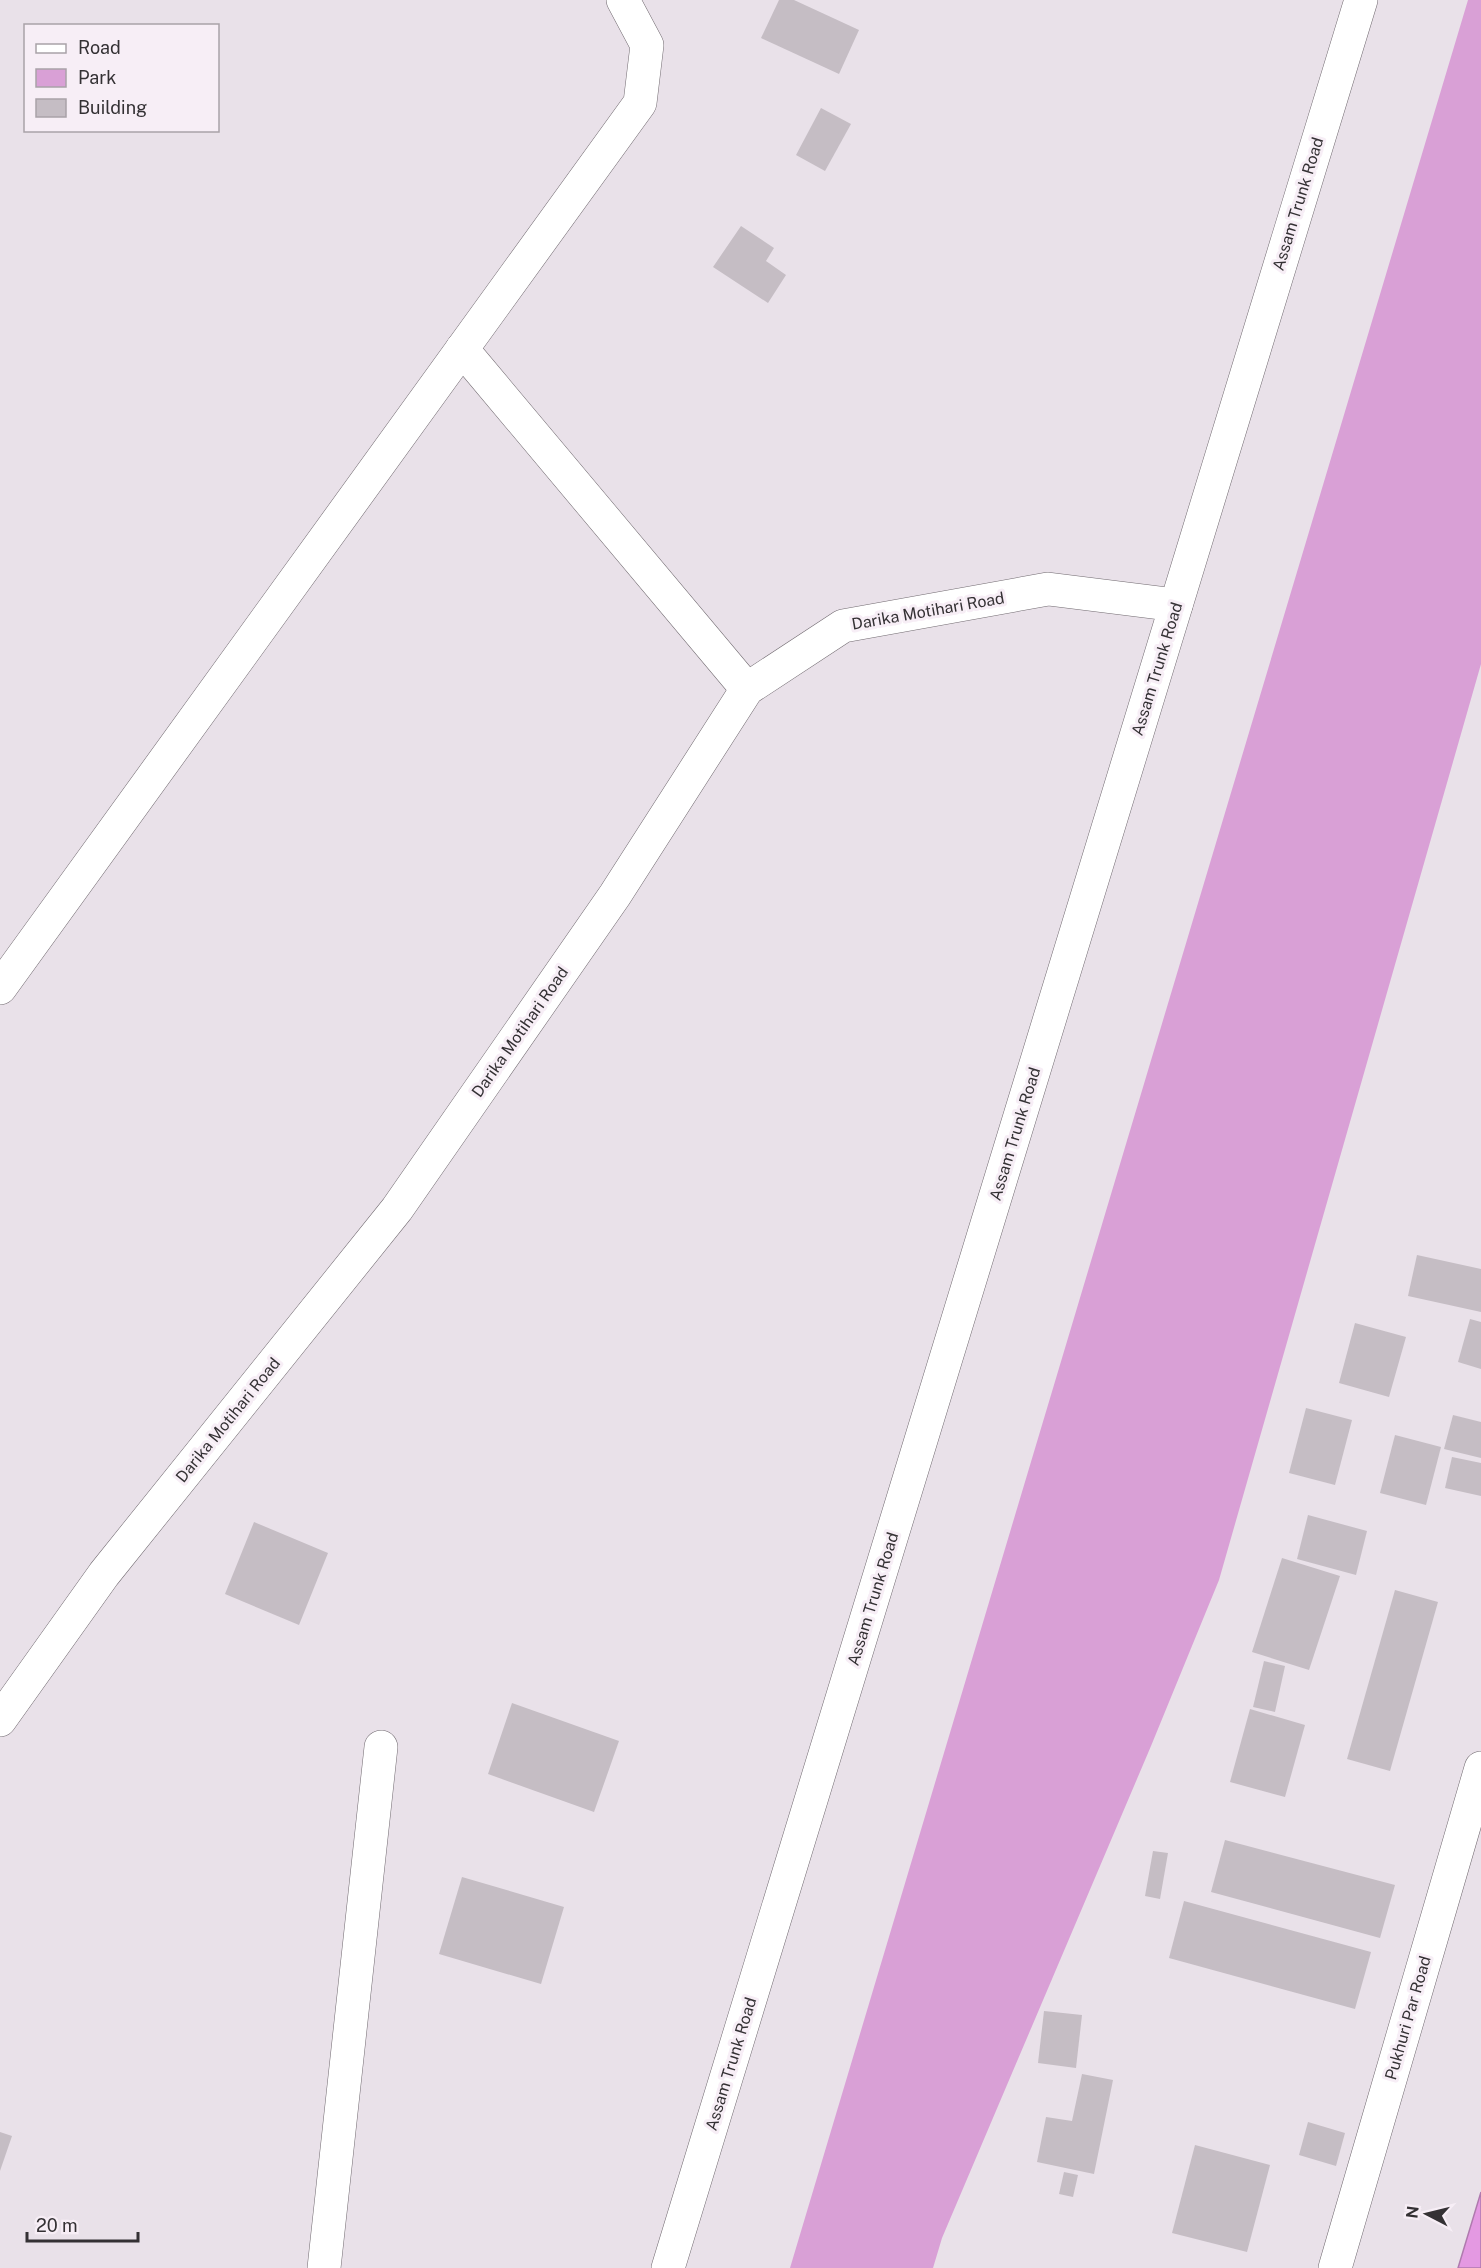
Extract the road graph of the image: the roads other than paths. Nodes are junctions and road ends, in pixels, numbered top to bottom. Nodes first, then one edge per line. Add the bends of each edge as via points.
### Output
1 (623, 0) edge
2 (1361, 0) edge
3 (462, 349) junction
4 (1176, 605) junction
5 (747, 689) junction
6 (0, 988) edge
7 (0, 1720) edge
8 (381, 1747) dead end
9 (1481, 1768) edge
10 (324, 2268) edge
11 (668, 2268) edge
12 (1335, 2268) edge

1 - 3 main road via 648,45 640,103
2 - 4 main road, Assam Trunk Road
3 - 5 main road
3 - 6 main road
4 - 5 main road, Darika Motihari Road via 1048,589 843,626
4 - 11 main road, Assam Trunk Road
5 - 7 main road, Darika Motihari Road via 615,895 397,1209 104,1574
8 - 10 main road
9 - 12 main road, Pukhuri Par Road

